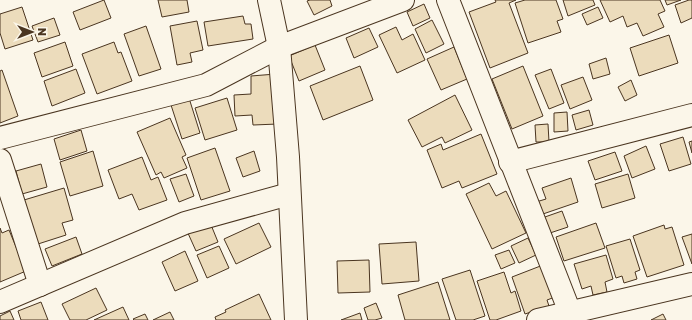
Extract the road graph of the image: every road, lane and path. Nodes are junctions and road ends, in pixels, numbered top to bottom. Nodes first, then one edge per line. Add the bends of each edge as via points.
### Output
1 (269, 0) edge
2 (403, 0) edge
3 (448, 0) edge
4 (279, 47) junction
5 (692, 115) edge
6 (0, 138) edge
7 (0, 160) edge
8 (510, 162) junction
9 (289, 194) junction
10 (692, 284) edge
11 (40, 285) junction
12 (0, 302) edge
13 (572, 316) edge
14 (296, 320) edge
15 (538, 320) edge

1 - 4 street
2 - 4 street
3 - 8 street
4 - 6 street via 206,85
4 - 9 street
5 - 8 street
7 - 11 street
8 - 13 street
9 - 11 street via 185,223
9 - 14 street
10 - 13 street
11 - 12 street
13 - 15 street

